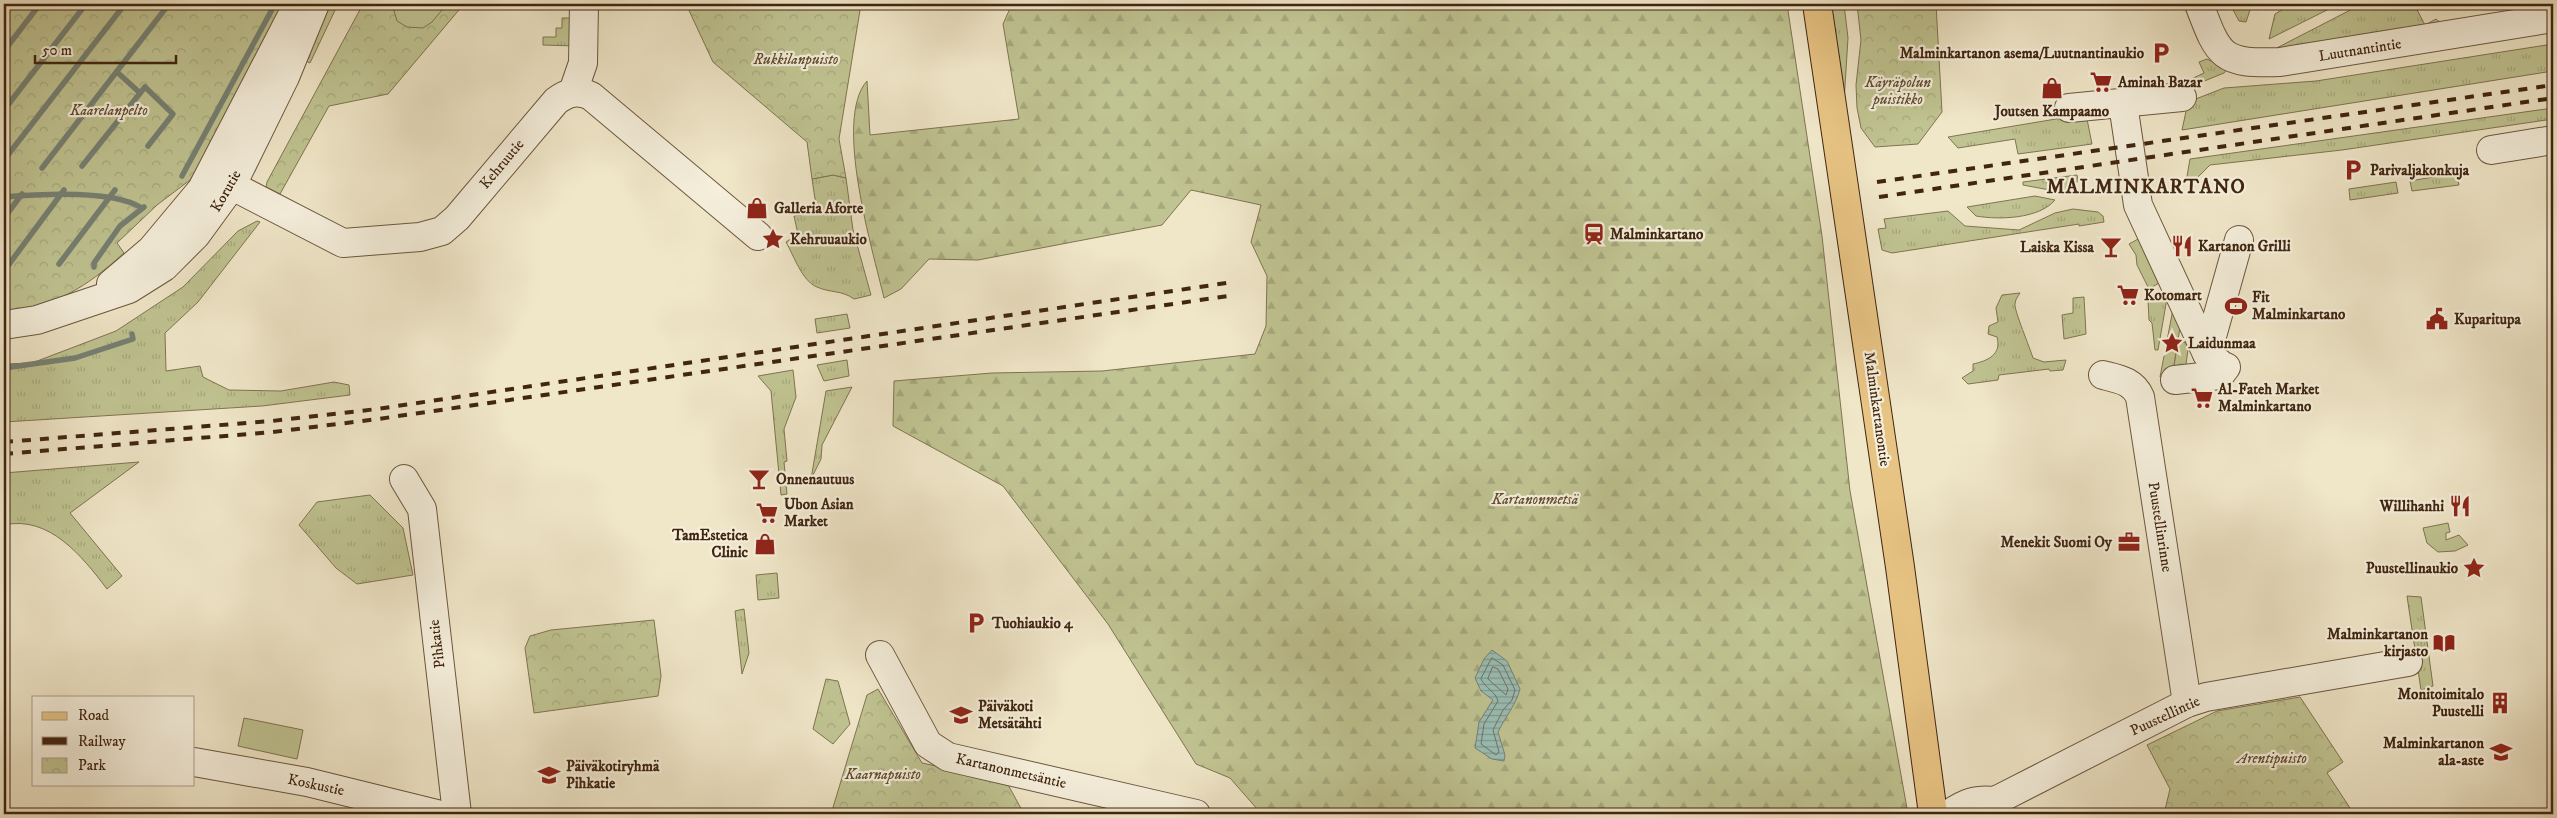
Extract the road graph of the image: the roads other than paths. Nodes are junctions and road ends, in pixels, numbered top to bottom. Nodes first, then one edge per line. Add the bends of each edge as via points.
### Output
1 (298, 4) edge
2 (315, 4) edge
3 (1817, 4) edge
4 (2200, 4) edge
5 (588, 11) edge
6 (2553, 18) edge
7 (574, 92) junction
8 (2182, 97) dead end
9 (2123, 104) junction
10 (2069, 108) dead end
11 (2553, 140) edge
12 (2491, 150) dead end
13 (221, 181) junction
14 (758, 236) dead end
15 (2239, 240) dead end
16 (4, 325) edge
17 (2217, 361) junction
18 (2103, 375) dead end
19 (2174, 380) dead end
20 (404, 479) dead end
21 (880, 655) dead end
22 (2408, 662) dead end
23 (2187, 703) junction
24 (195, 762) edge
25 (1991, 808) edge
26 (437, 814) edge
27 (457, 814) edge
28 (1196, 814) edge
29 (1933, 814) edge
30 (1949, 814) edge

1 - 13 street, Korutie
2 - 13 street, Korutie via 285,77
3 - 29 main road, Malminkartanontie
4 - 6 street, Luutnantintie via 2214,43 2225,54 2254,63 2290,61
5 - 7 street via 583,64
7 - 13 street, Kehruutie via 556,101 442,232 420,237 343,243
7 - 14 street via 591,96
8 - 9 street
9 - 10 street
9 - 17 street via 2143,231 2170,294
11 - 12 street
13 - 16 street, Korutie via 190,205 151,250 117,280 66,310 37,320
15 - 17 street
17 - 19 street via 2220,375
18 - 23 street, Puustellinrinne via 2129,383 2140,397
20 - 27 street, Pihkatie via 422,509
21 - 28 street, Kartanonmetsäntie via 934,750 948,757
22 - 23 street, Puustellintie via 2225,692
23 - 25 street, Puustellintie
24 - 26 street, Koskustie via 307,782
25 - 30 street, Puustellintie via 1978,800 1964,803

